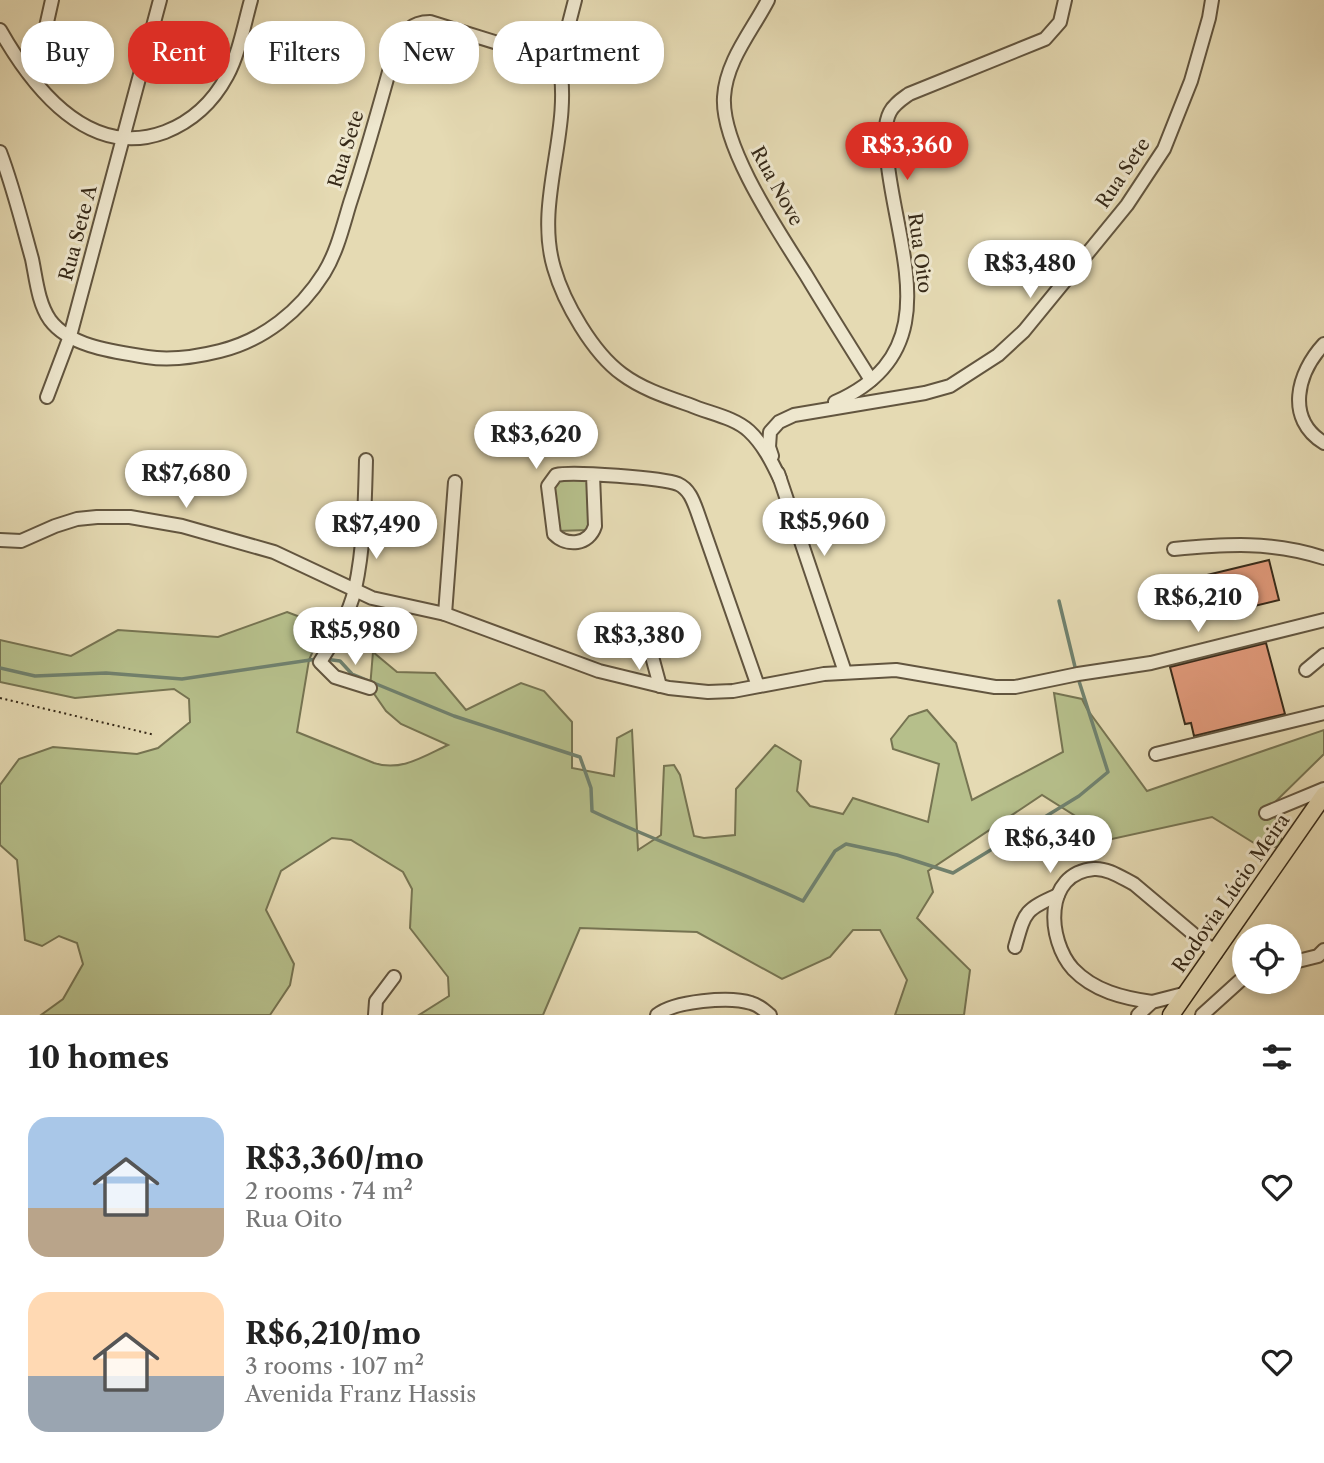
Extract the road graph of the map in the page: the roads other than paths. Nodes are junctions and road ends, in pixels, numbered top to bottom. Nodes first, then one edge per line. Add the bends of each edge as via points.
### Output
1 (52, 0) edge
2 (160, 0) edge
3 (250, 0) edge
4 (575, 0) edge
5 (768, 0) edge
6 (1065, 0) edge
7 (1212, 0) edge
8 (47, 21) edge
9 (570, 21) edge
10 (0, 30) edge
11 (493, 42) edge
12 (21, 61) edge
13 (38, 84) edge
14 (561, 84) edge
15 (122, 139) junction
16 (0, 152) edge
17 (70, 336) junction
18 (1324, 344) edge
19 (871, 380) junction
20 (47, 397) dead end
21 (818, 410) junction
22 (1324, 443) edge
23 (366, 460) dead end
24 (593, 475) junction
25 (780, 479) junction
26 (455, 482) dead end
27 (0, 540) edge
28 (1174, 549) dead end
29 (1324, 558) edge
30 (355, 591) junction
31 (445, 614) junction
32 (1324, 620) edge
33 (650, 649) dead end
34 (1324, 655) edge
35 (1306, 670) dead end
36 (845, 671) junction
37 (660, 686) junction
38 (758, 686) junction
39 (370, 688) dead end
40 (1324, 713) edge
41 (1156, 754) dead end
42 (1324, 789) edge
43 (1324, 795) edge
44 (1266, 813) dead end
45 (1058, 895) junction
46 (1015, 947) dead end
47 (1324, 950) edge
48 (1216, 953) junction
49 (1302, 960) edge
50 (394, 978) dead end
51 (1232, 988) edge
52 (1187, 993) junction
53 (1152, 1002) junction
54 (375, 1015) edge
55 (657, 1015) edge
56 (770, 1015) edge
57 (1138, 1015) edge
58 (1171, 1015) edge
59 (1202, 1015) edge

1 - 8 street
2 - 15 street, Rua Sete A
3 - 15 street via 229,72 200,112 158,135
4 - 9 street
5 - 19 street, Rua Nove via 727,77 724,113 728,132 772,221
6 - 19 street, Rua Oito via 1060,22 1045,39 909,94 890,112 888,163 906,263 908,308 895,351
7 - 21 street, Rua Sete via 1191,80 1164,149 1127,205 1024,331 998,355 950,386
10 - 12 street
11 - 17 street, Rua Sete via 430,22 416,24 402,36 330,262 311,289 266,333 230,348 175,359 129,355
13 - 15 street via 78,122
14 - 25 street via 548,238 559,283 576,317 606,359 625,376 749,431
15 - 17 street, Rua Sete A
16 - 17 street, Rua Sete via 43,306 52,323
17 - 20 street, Rua Sete A
18 - 22 street via 1301,387 1299,408 1304,426
19 - 21 street, Rua Oito
21 - 25 street, Rua Sete via 785,418 774,427 769,439
23 - 30 street
24 - 24 street via 562,473 550,480 551,528 561,540 580,542 594,530
24 - 38 street via 669,482 687,491
25 - 36 street
26 - 31 street
27 - 30 street via 26,540 77,520 130,517 274,552
28 - 29 street via 1238,543 1297,549
30 - 31 street via 383,602
30 - 39 street via 321,666 335,677
31 - 37 street via 577,664
32 - 36 street via 1151,663 1015,687 896,670
33 - 37 street
34 - 35 street
36 - 38 street
37 - 38 street via 720,693
40 - 41 street
42 - 44 street
43 - 48 main road, Rodovia Lúcio Meira
45 - 46 street via 1029,910
45 - 48 street via 1074,876 1096,869 1106,871 1134,884
45 - 53 street via 1055,938 1074,969 1109,992
47 - 49 street
48 - 52 main road, Rodovia Lúcio Meira
50 - 54 street via 376,1001
51 - 59 street
52 - 53 street
52 - 58 main road, Rodovia Lúcio Meira
53 - 57 street
55 - 56 street via 680,1005 719,1000 749,1002

